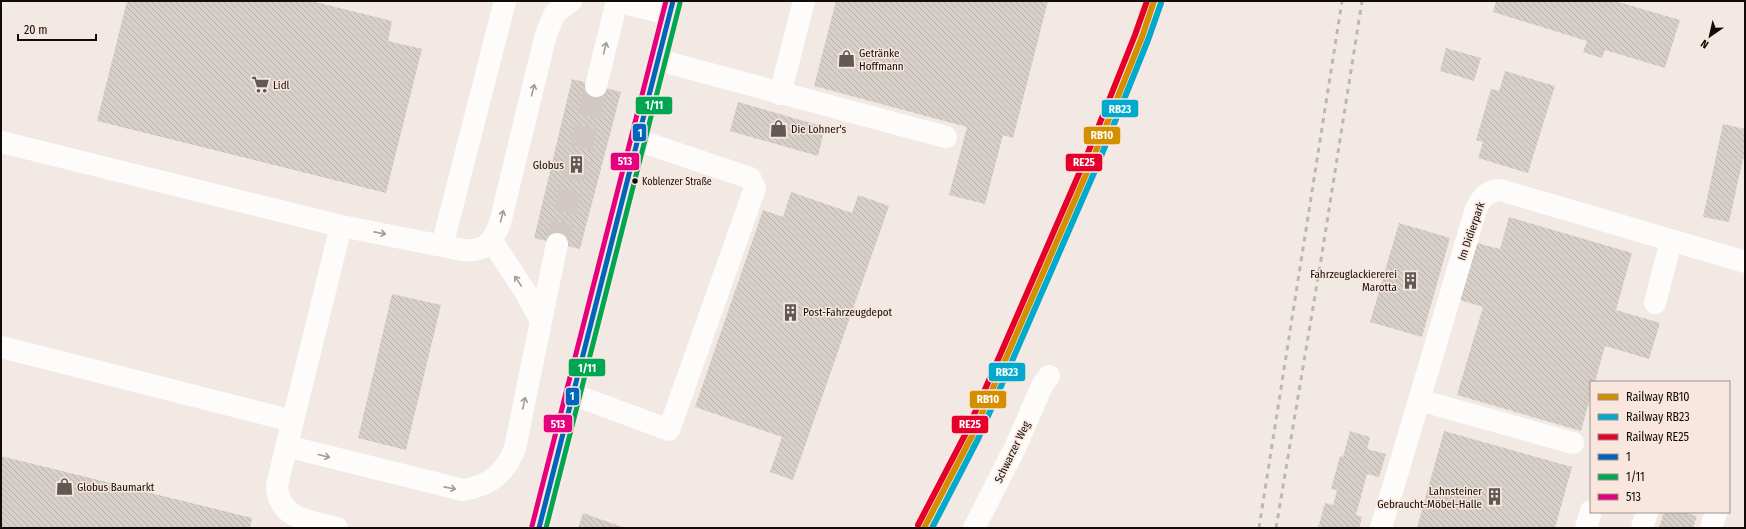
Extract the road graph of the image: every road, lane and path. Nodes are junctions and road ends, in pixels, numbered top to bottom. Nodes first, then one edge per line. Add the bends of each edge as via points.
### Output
1 (505, 1) edge
2 (571, 1) edge
3 (616, 1) edge
4 (804, 1) edge
5 (671, 7) edge
6 (658, 60) junction
7 (596, 86) tunnel mouth
8 (780, 94) junction
9 (946, 137) dead end
10 (637, 140) junction
11 (1, 142) edge
12 (341, 226) junction
13 (492, 241) junction
14 (1672, 241) junction
15 (557, 244) tunnel mouth
16 (442, 246) junction
17 (1745, 262) edge
18 (1655, 303) dead end
19 (541, 321) junction
20 (1, 347) edge
21 (1049, 376) dead end
22 (572, 394) junction
23 (1419, 400) junction
24 (293, 421) junction
25 (1573, 444) dead end
26 (286, 446) junction
27 (1590, 513) edge
28 (1647, 513) edge
29 (1716, 513) edge
30 (337, 528) edge
31 (539, 528) edge
32 (974, 528) edge
33 (1381, 528) edge
34 (1586, 528) edge
35 (1642, 528) edge
36 (1711, 528) edge

1 - 16 street via 451,172
13 -> 2 street via 500,223 546,34 555,14
3 - 5 street
7 -> 3 street
4 - 8 street
5 - 6 street
6 - 8 street
6 - 10 street
8 - 9 street
10 - 22 street
10 - 22 street via 750,178 755,188 669,430
11 - 12 street
12 -> 16 street
12 - 24 street
13 - 16 street via 474,251
19 -> 13 street
14 - 17 street, Im Didierpark
14 - 18 street
14 - 23 street, Im Didierpark via 1500,190 1492,190 1485,194 1476,209
15 - 19 street
26 -> 19 street via 450,488 462,490 489,482 510,460 515,448
20 - 24 street
21 - 32 street, Schwarzer Weg
22 - 31 street
23 - 25 street
23 - 33 street, Im Didierpark
24 - 26 street
26 - 30 street via 277,484 281,503 295,516 306,521
27 - 34 street
28 - 35 street
29 - 36 street

